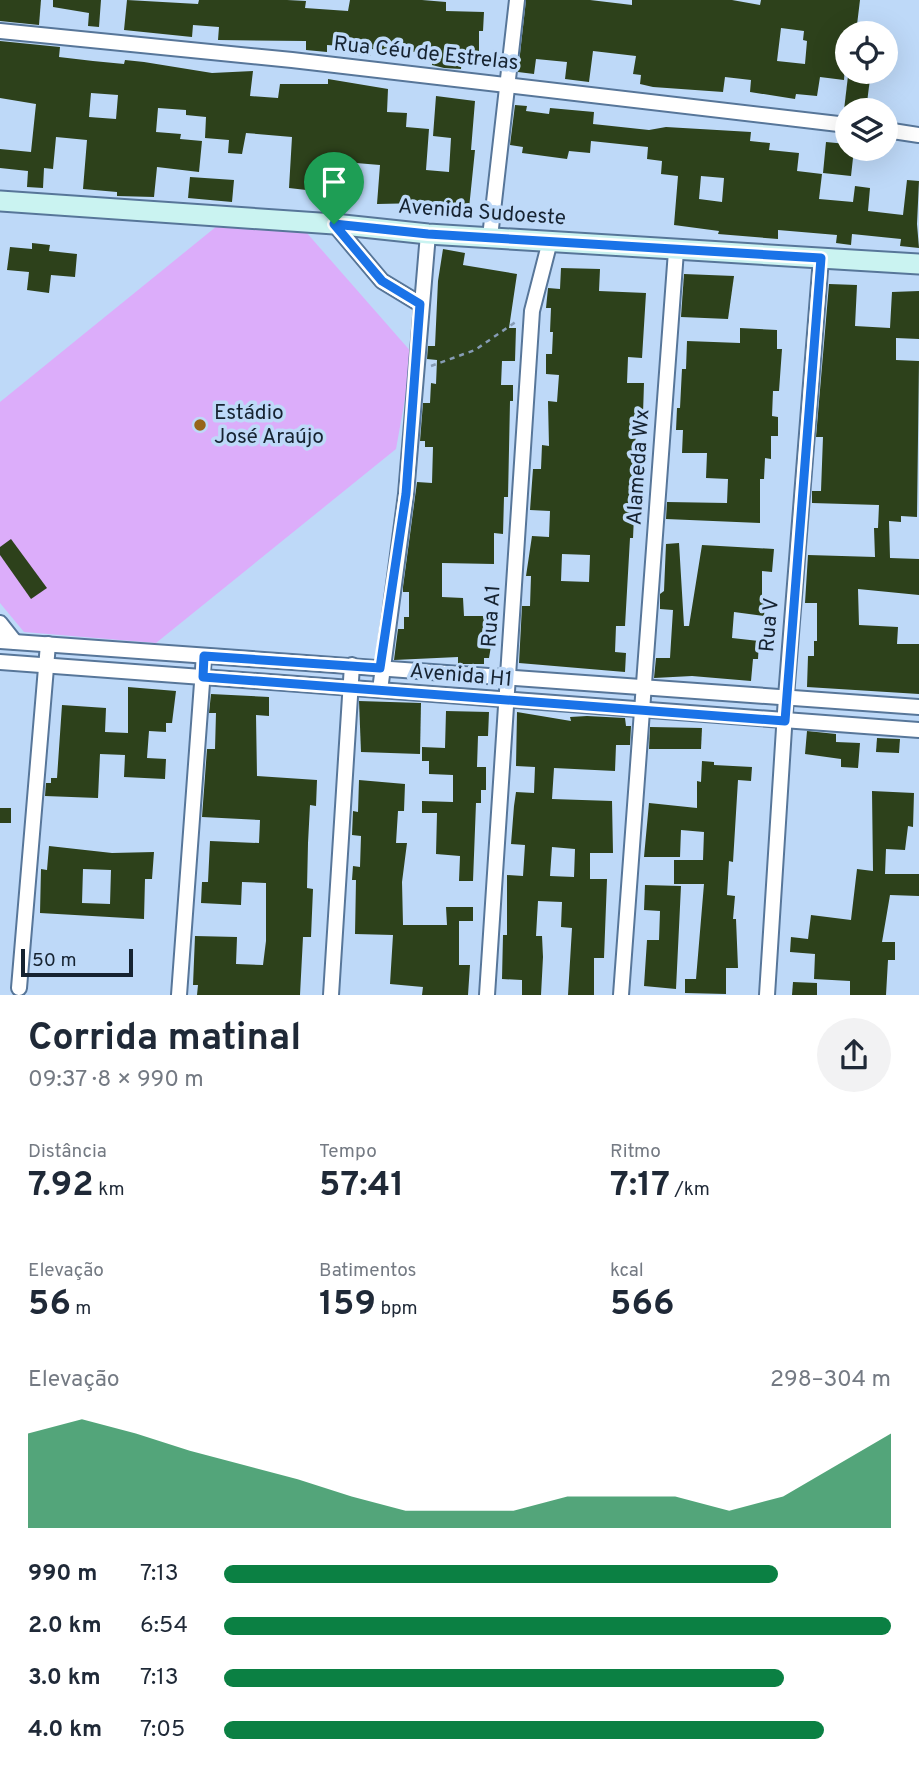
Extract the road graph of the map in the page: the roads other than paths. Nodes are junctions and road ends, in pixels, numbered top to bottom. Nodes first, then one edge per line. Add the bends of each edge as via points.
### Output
1 (517, 0) edge
2 (0, 31) edge
3 (508, 85) junction
4 (835, 123) edge
5 (898, 132) edge
6 (919, 135) edge
7 (0, 201) edge
8 (334, 224) junction
9 (428, 234) junction
10 (490, 237) junction
11 (550, 241) junction
12 (676, 251) junction
13 (821, 258) junction
14 (919, 264) edge
15 (420, 304) junction
16 (0, 623) edge
17 (8, 641) edge
18 (48, 644) junction
19 (204, 656) junction
20 (0, 663) edge
21 (352, 665) junction
22 (47, 667) junction
23 (380, 668) junction
24 (203, 677) junction
25 (509, 678) junction
26 (645, 687) junction
27 (350, 688) junction
28 (380, 690) junction
29 (786, 697) junction
30 (507, 701) junction
31 (919, 707) edge
32 (643, 711) junction
33 (785, 721) junction
34 (919, 730) edge
35 (19, 988) dead end
36 (179, 995) edge
37 (331, 995) edge
38 (487, 995) edge
39 (621, 995) edge
40 (767, 995) edge

1 - 3 street
2 - 3 street, Rua Céu de Estrelas
3 - 4 street, Rua Céu de Estrelas
3 - 10 street
5 - 6 street
7 - 8 street, Avenida Sudoeste
8 - 9 street, Avenida Sudoeste
8 - 15 street via 382,281
9 - 10 street, Avenida Sudoeste
9 - 15 street
10 - 11 street, Avenida Sudoeste
11 - 12 street, Avenida Sudoeste
11 - 25 street, Rua A1 via 532,311
12 - 13 street, Avenida Sudoeste
12 - 26 street, Alameda Wx
13 - 14 street, Avenida Sudoeste
13 - 29 street, Rua V
15 - 23 street via 406,494
16 - 17 street
17 - 18 street, Avenida H1
18 - 19 street, Avenida H1
18 - 22 street
19 - 21 street, Avenida H1
19 - 24 street
20 - 22 street, Avenida H1
21 - 23 street, Avenida H1
21 - 27 street
22 - 24 street, Avenida H1
22 - 35 street
23 - 25 street, Avenida H1
23 - 28 street
24 - 27 street, Avenida H1
24 - 36 street
25 - 26 street, Avenida H1
25 - 30 street, Rua A1
26 - 29 street, Avenida H1
26 - 32 street, Alameda Wx
27 - 28 street, Avenida H1
27 - 37 street
28 - 30 street, Avenida H1
29 - 31 street, Avenida H1
29 - 33 street, Rua V
30 - 32 street, Avenida H1
30 - 38 street, Rua A1
32 - 33 street, Avenida H1
32 - 39 street, Alameda Wx
33 - 34 street, Avenida H1
33 - 40 street, Rua V

